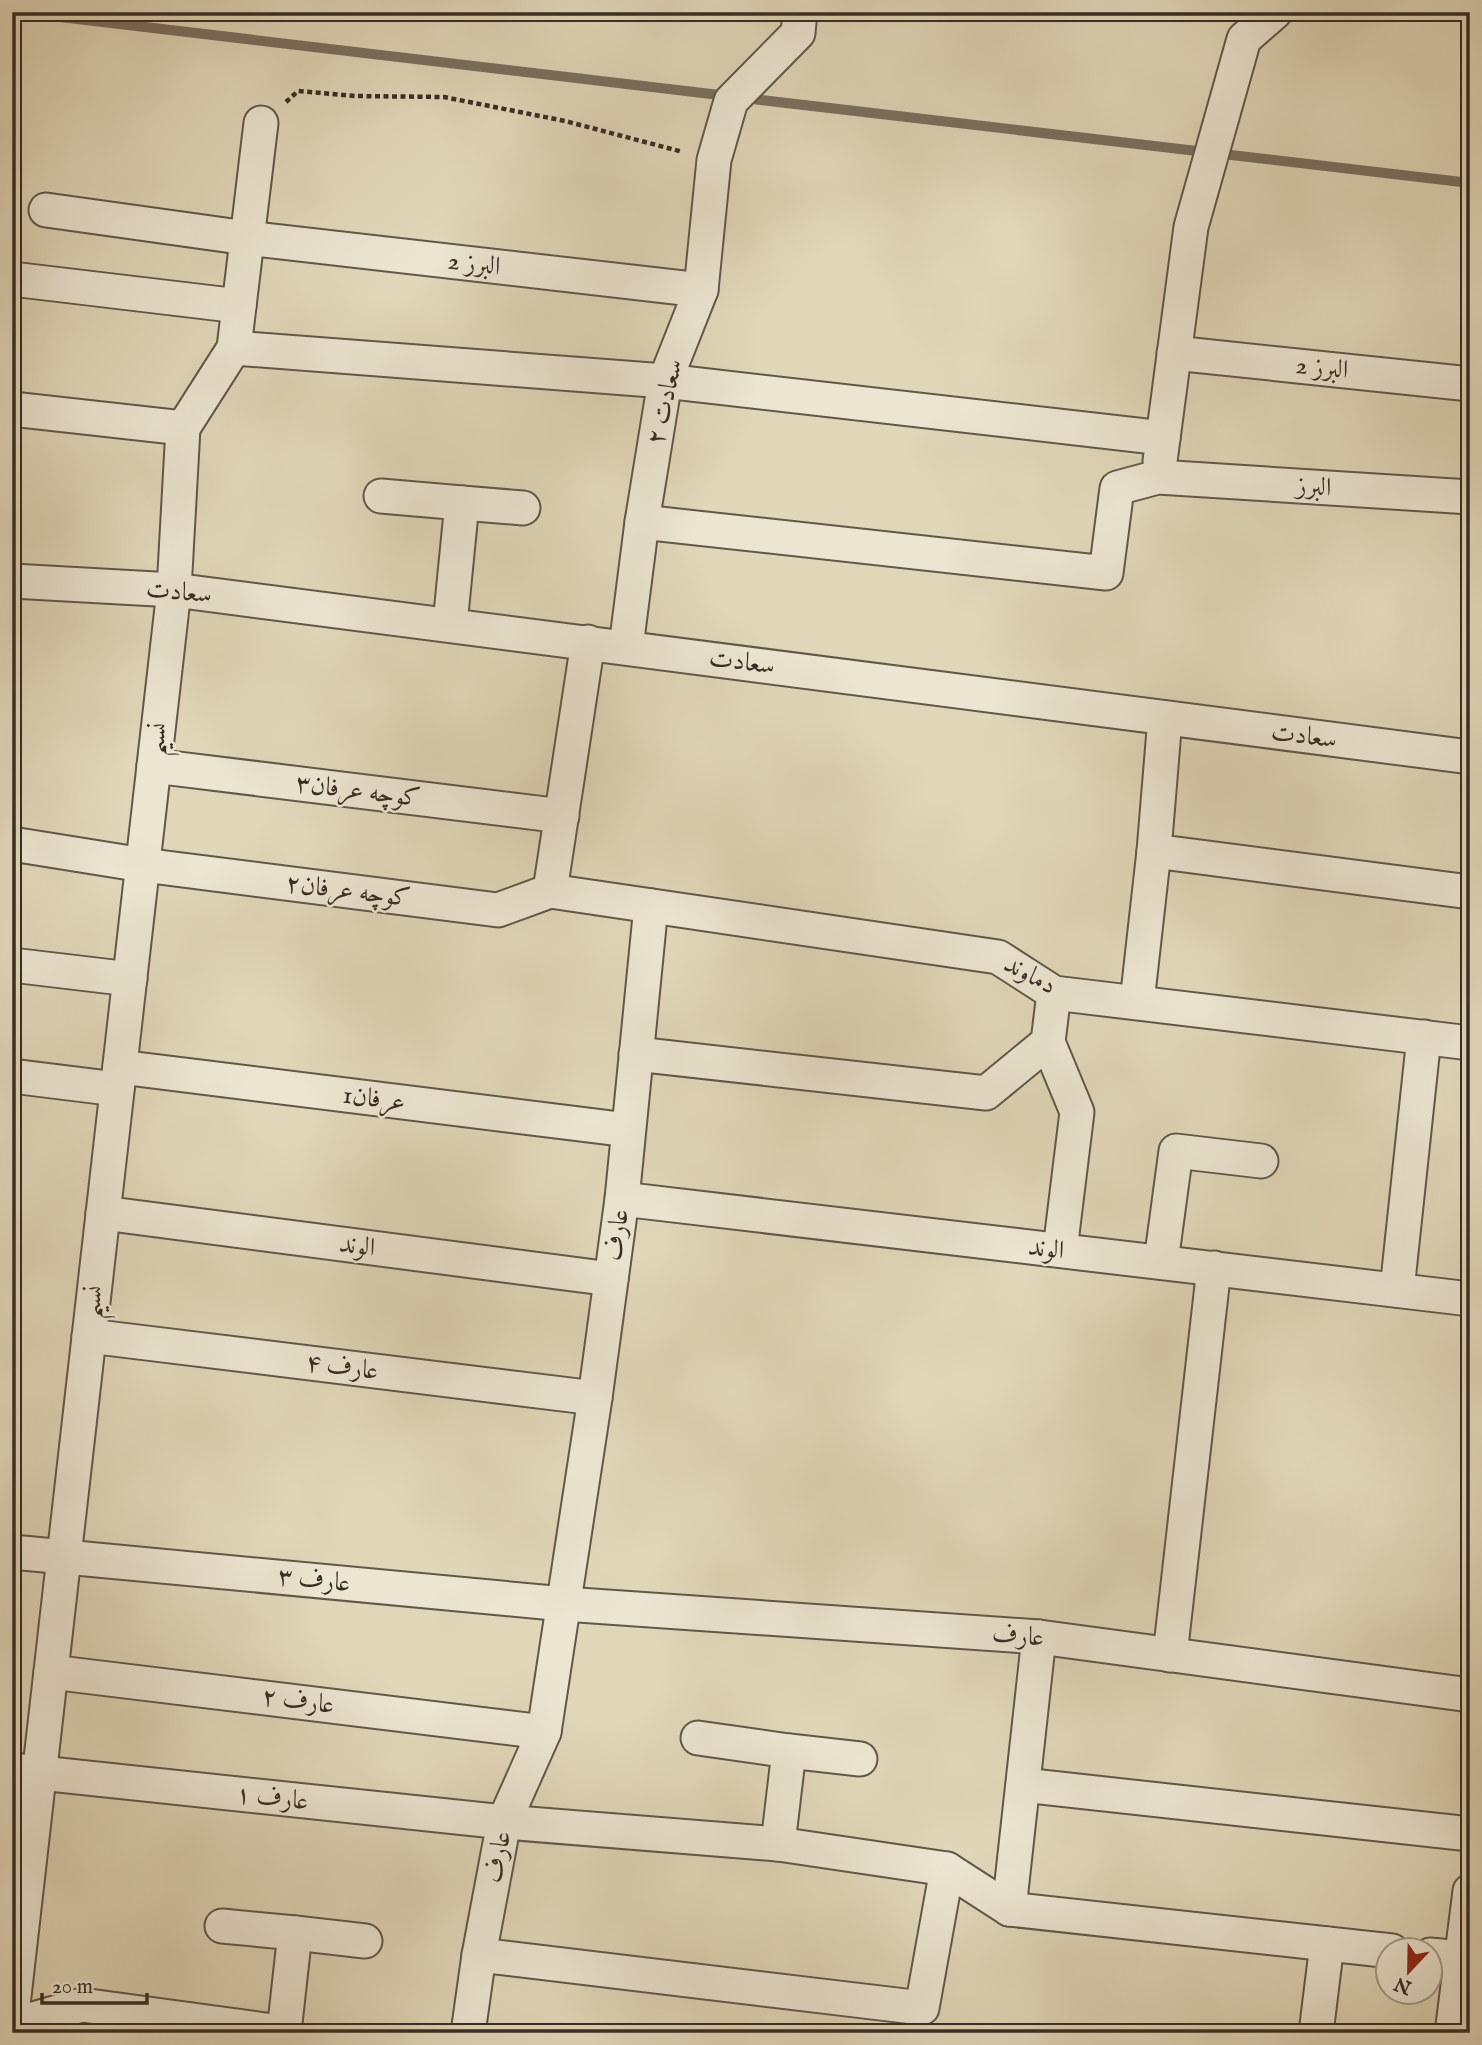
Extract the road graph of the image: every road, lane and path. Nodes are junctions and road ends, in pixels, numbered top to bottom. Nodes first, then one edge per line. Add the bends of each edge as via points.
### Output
1 (800, 12) edge
2 (1275, 12) edge
3 (261, 124) joint
4 (714, 160) junction
5 (46, 210) dead end
6 (247, 238) junction
7 (12, 279) edge
8 (701, 290) junction
9 (239, 306) junction
10 (234, 348) junction
11 (1174, 353) junction
12 (664, 381) junction
13 (1470, 384) edge
14 (12, 410) edge
15 (183, 428) junction
16 (1163, 438) junction
17 (1157, 477) junction
18 (381, 496) dead end
19 (1470, 497) edge
20 (462, 503) junction
21 (523, 508) dead end
22 (642, 522) junction
23 (12, 581) edge
24 (174, 590) junction
25 (450, 624) junction
26 (589, 642) junction
27 (626, 647) junction
28 (1165, 718) junction
29 (1470, 757) edge
30 (154, 766) junction
31 (562, 816) junction
32 (12, 844) edge
33 (1154, 851) junction
34 (143, 865) junction
35 (550, 891) junction
36 (1470, 892) edge
37 (652, 906) junction
38 (12, 965) edge
39 (130, 979) junction
40 (1054, 992) junction
41 (1137, 1002) junction
42 (1424, 1038) junction
43 (1048, 1042) junction
44 (1470, 1043) edge
45 (636, 1054) junction
46 (12, 1076) edge
47 (118, 1078) junction
48 (628, 1130) junction
49 (1261, 1161) dead end
50 (622, 1199) junction
51 (103, 1213) junction
52 (1060, 1251) junction
53 (1161, 1262) junction
54 (1214, 1268) junction
55 (611, 1279) junction
56 (1397, 1290) junction
57 (1470, 1299) edge
58 (89, 1336) junction
59 (596, 1398) junction
60 (12, 1552) edge
61 (64, 1556) junction
62 (564, 1604) junction
63 (1039, 1637) junction
64 (1170, 1655) junction
65 (51, 1672) junction
66 (1470, 1695) edge
67 (544, 1732) junction
68 (698, 1738) dead end
69 (789, 1751) junction
70 (860, 1759) dead end
71 (26, 1772) edge
72 (1023, 1785) junction
73 (504, 1822) junction
74 (1470, 1834) edge
75 (778, 1844) junction
76 (947, 1869) junction
77 (1470, 1891) edge
78 (18, 1904) edge
79 (1009, 1909) junction
80 (222, 1926) dead end
81 (295, 1933) junction
82 (365, 1941) dead end
83 (1328, 1944) junction
84 (1374, 1949) edge
85 (479, 1955) junction
86 (1445, 1956) edge
87 (12, 2014) edge
88 (12, 2025) edge
89 (28, 2033) edge
90 (285, 2033) edge
91 (468, 2033) edge
92 (1315, 2033) edge
93 (1452, 2033) edge

1 - 4 street, سعادت ۲ via 798,33 731,101
2 - 11 street via 1244,39 1191,228
3 - 4 path via 298,91 444,97 565,121
3 - 6 street
4 - 8 street, سعادت ۲
5 - 6 street, البرز 2
6 - 8 street, البرز 2
6 - 9 street
7 - 9 street
8 - 12 street, سعادت ۲
9 - 10 street
10 - 12 street
10 - 15 street
11 - 13 street, البرز 2
11 - 16 street
12 - 16 street
12 - 22 street, سعادت ۲
14 - 15 street
15 - 24 street, نسیم
16 - 17 street
17 - 19 street, البرز
17 - 22 street, البرز via 1117,488 1106,573
18 - 20 street
20 - 21 street
20 - 25 street
22 - 27 street, سعادت ۲
23 - 24 street, سعادت
24 - 25 street, سعادت
24 - 30 street, نسیم
25 - 26 street, سعادت
26 - 27 street, سعادت
26 - 31 street
27 - 28 street, سعادت
28 - 29 street, سعادت
28 - 33 street
30 - 31 street, کوچه عرفان۳
30 - 34 street, نسیم
31 - 35 street
32 - 34 street, کوچه عرفان۲
33 - 36 street
33 - 41 street
34 - 35 street, کوچه عرفان۲ via 498,910
34 - 39 street, نسیم
35 - 37 street, دماوند
37 - 40 street, دماوند via 998,957
37 - 45 street, عارف
38 - 39 street
39 - 47 street, نسیم
40 - 41 street, دماوند
40 - 43 street
41 - 42 street, دماوند
42 - 44 street, دماوند
42 - 56 street
43 - 45 street via 986,1093
43 - 52 street via 1077,1112
45 - 48 street, عارف
46 - 47 street, عرفان1
47 - 48 street, عرفان1
47 - 51 street, نسیم
48 - 50 street, عارف
49 - 53 street via 1176,1151
50 - 52 street, الوند
50 - 55 street, عارف
51 - 55 street, الوند
51 - 58 street, نسیم
52 - 53 street, الوند
53 - 54 street, الوند
54 - 56 street, الوند
54 - 64 street
55 - 59 street, عارف
56 - 57 street, الوند
58 - 59 street, عارف ۴
58 - 61 street, نسیم
59 - 62 street, عارف
60 - 61 street, عارف ۳
61 - 62 street, عارف ۳
61 - 65 street, نسیم
62 - 63 street, عارف
62 - 67 street, عارف
63 - 64 street, عارف
63 - 72 street
64 - 66 street, عارف
65 - 67 street, عارف ۲
65 - 71 street, نسیم
67 - 73 street, عارف
68 - 69 street
69 - 70 street
69 - 75 street
71 - 73 street, عارف ۱
71 - 78 street, نسیم
72 - 74 street
72 - 79 street
73 - 75 street, عارف ۱
73 - 85 street, عارف
75 - 76 street, عارف ۱
76 - 79 street
76 - 85 street via 922,2008
77 - 86 street
78 - 87 street, نسیم
79 - 83 street
80 - 81 street
81 - 82 street
81 - 90 street
83 - 84 street
83 - 92 street
85 - 91 street, عارف
86 - 93 street
88 - 89 street
88 - 90 street via 82,2005

